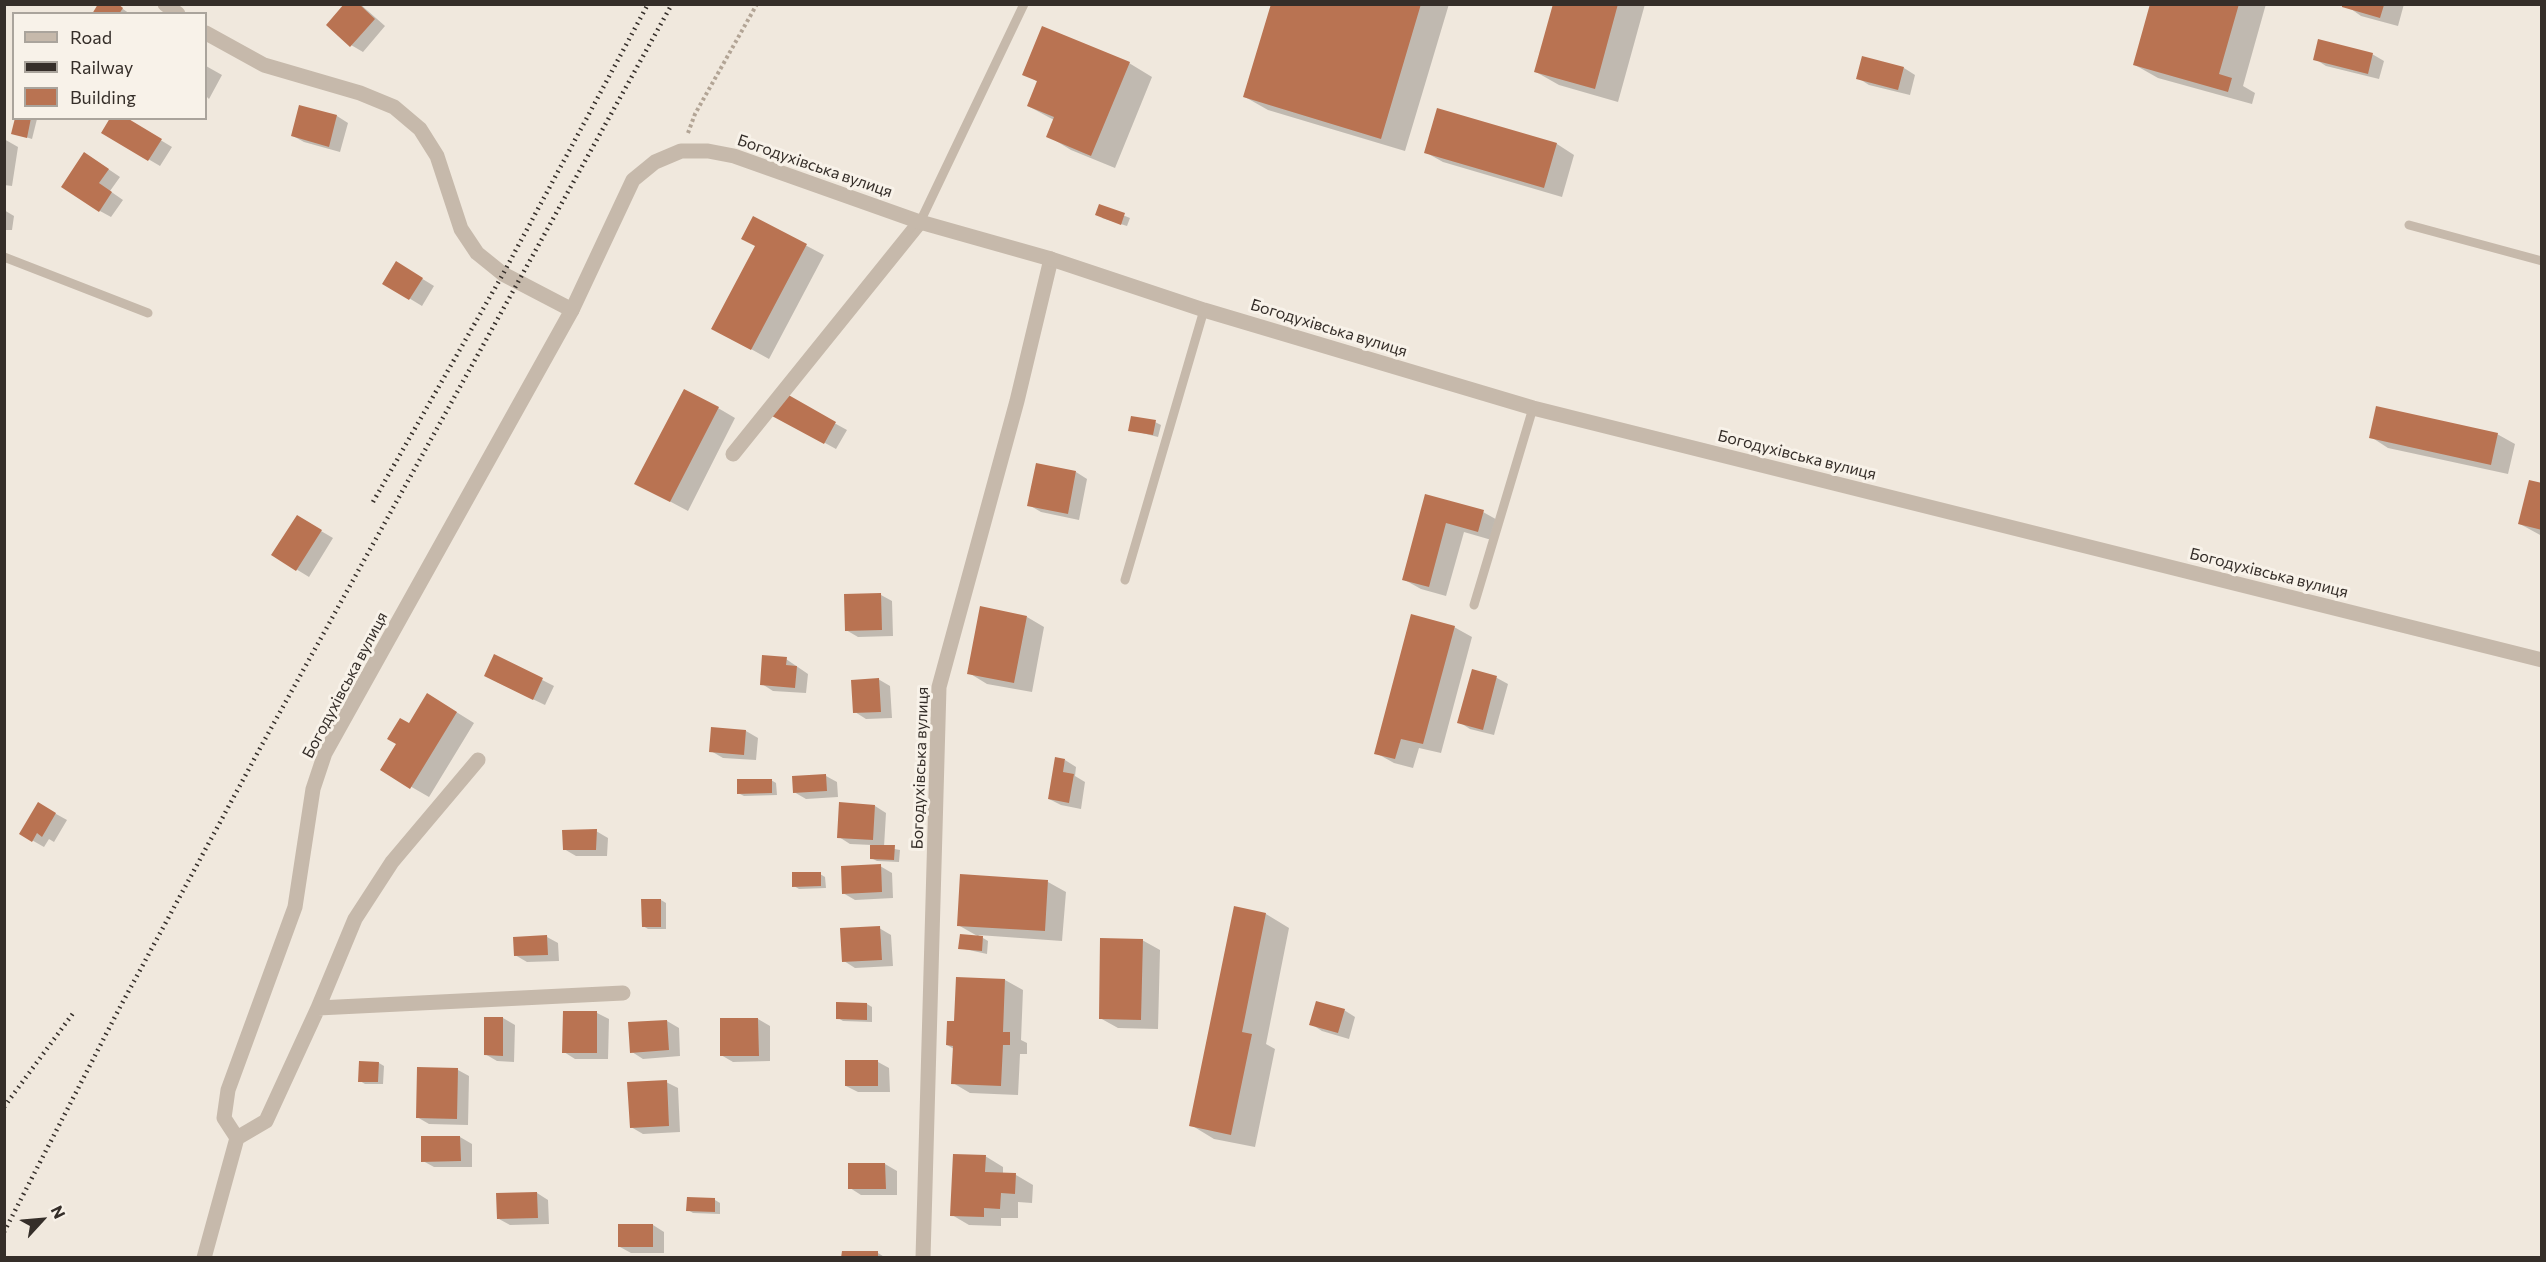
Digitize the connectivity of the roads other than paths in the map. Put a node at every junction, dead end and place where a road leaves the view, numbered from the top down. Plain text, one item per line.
1 (1024, 4) edge
2 (207, 34) edge
3 (920, 222) junction
4 (2409, 225) dead end
5 (4, 257) edge
6 (1051, 259) junction
7 (2541, 261) edge
8 (572, 310) junction
9 (1204, 310) junction
10 (148, 313) dead end
11 (1533, 408) junction
12 (733, 454) dead end
13 (1125, 580) dead end
14 (1474, 605) dead end
15 (2541, 660) edge
16 (478, 760) dead end
17 (623, 993) dead end
18 (318, 1008) junction
19 (237, 1138) junction
20 (204, 1257) edge
21 (923, 1257) edge

1 - 3 lane
2 - 8 street
3 - 6 street, Богодухівська вулиця
3 - 8 street, Богодухівська вулиця
3 - 12 street
4 - 7 lane
5 - 10 lane
6 - 9 street, Богодухівська вулиця
6 - 21 street, Богодухівська вулиця
8 - 19 street, Богодухівська вулиця
9 - 11 street, Богодухівська вулиця
9 - 13 lane
11 - 14 lane
11 - 15 street, Богодухівська вулиця
16 - 18 street
17 - 18 street
18 - 19 street
19 - 20 street

